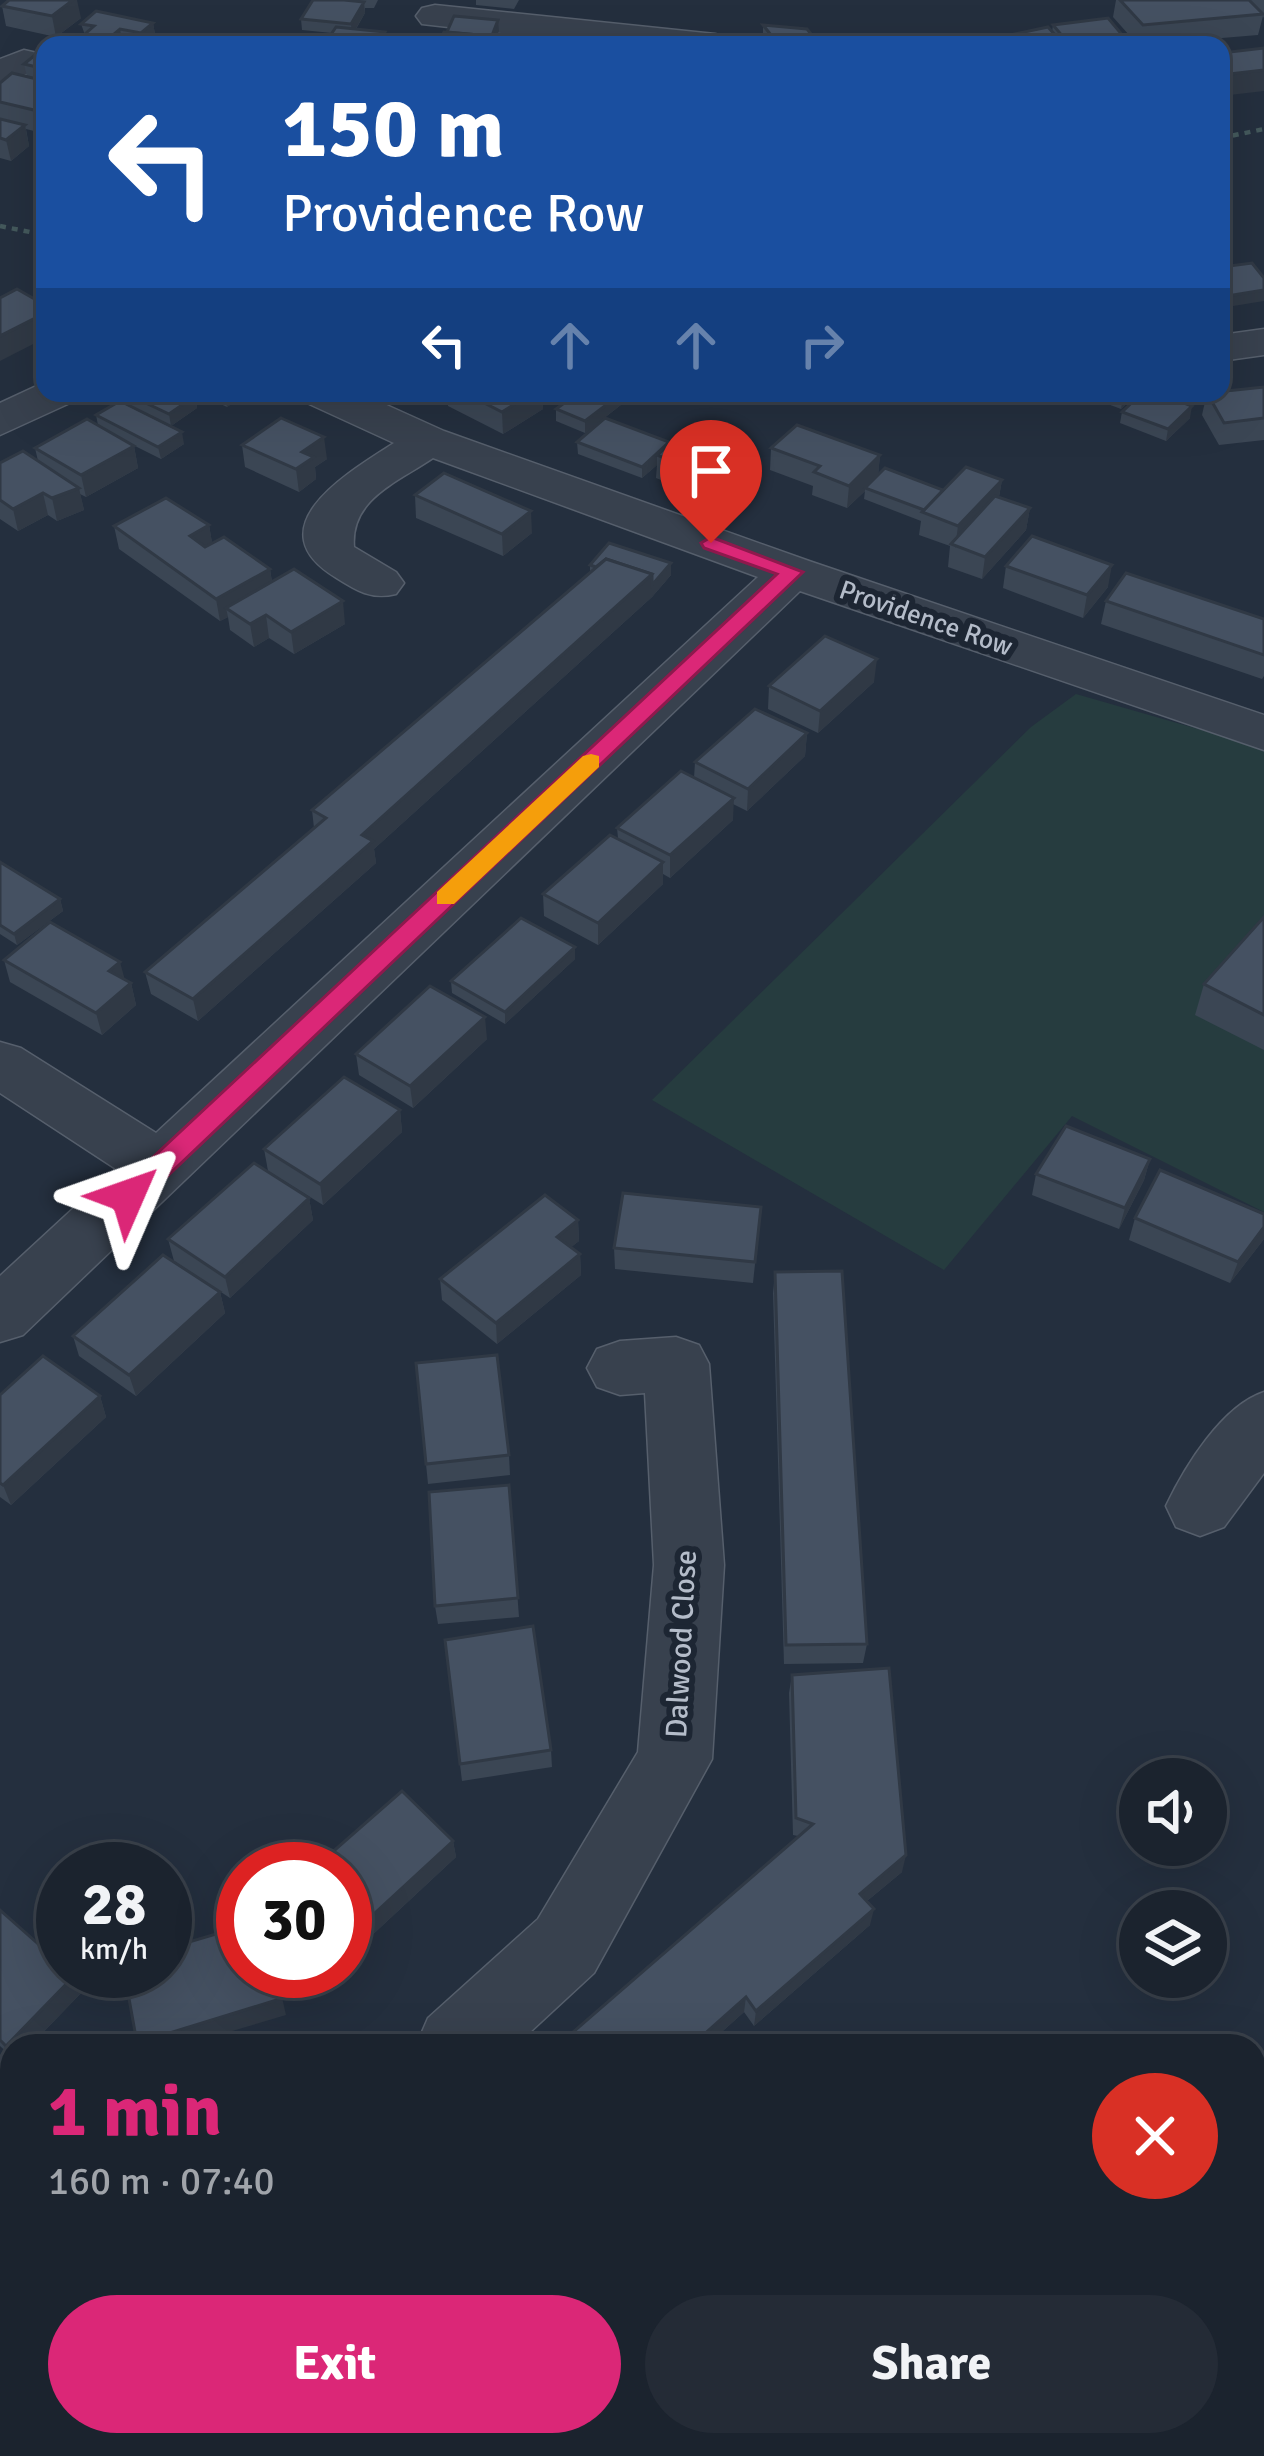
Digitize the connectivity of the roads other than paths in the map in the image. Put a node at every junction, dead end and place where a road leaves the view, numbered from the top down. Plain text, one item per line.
1 (433, 20) edge
2 (614, 36) edge
3 (1264, 342) edge
4 (1230, 347) edge
5 (37, 402) edge
6 (343, 402) edge
7 (0, 421) edge
8 (428, 441) junction
9 (792, 572) junction
10 (380, 583) dead end
11 (1264, 733) edge
12 (0, 1064) edge
13 (160, 1166) junction
14 (0, 1316) edge
15 (620, 1368) dead end
16 (1264, 1420) edge
17 (1200, 1506) dead end
18 (469, 2034) edge

1 - 2 street
3 - 4 street
5 - 7 street
6 - 8 street, Providence Row
8 - 9 street, Providence Row
8 - 10 street
9 - 11 street, Providence Row
9 - 13 street
12 - 13 street
13 - 14 street
15 - 18 street, Dalwood Close
16 - 17 street

